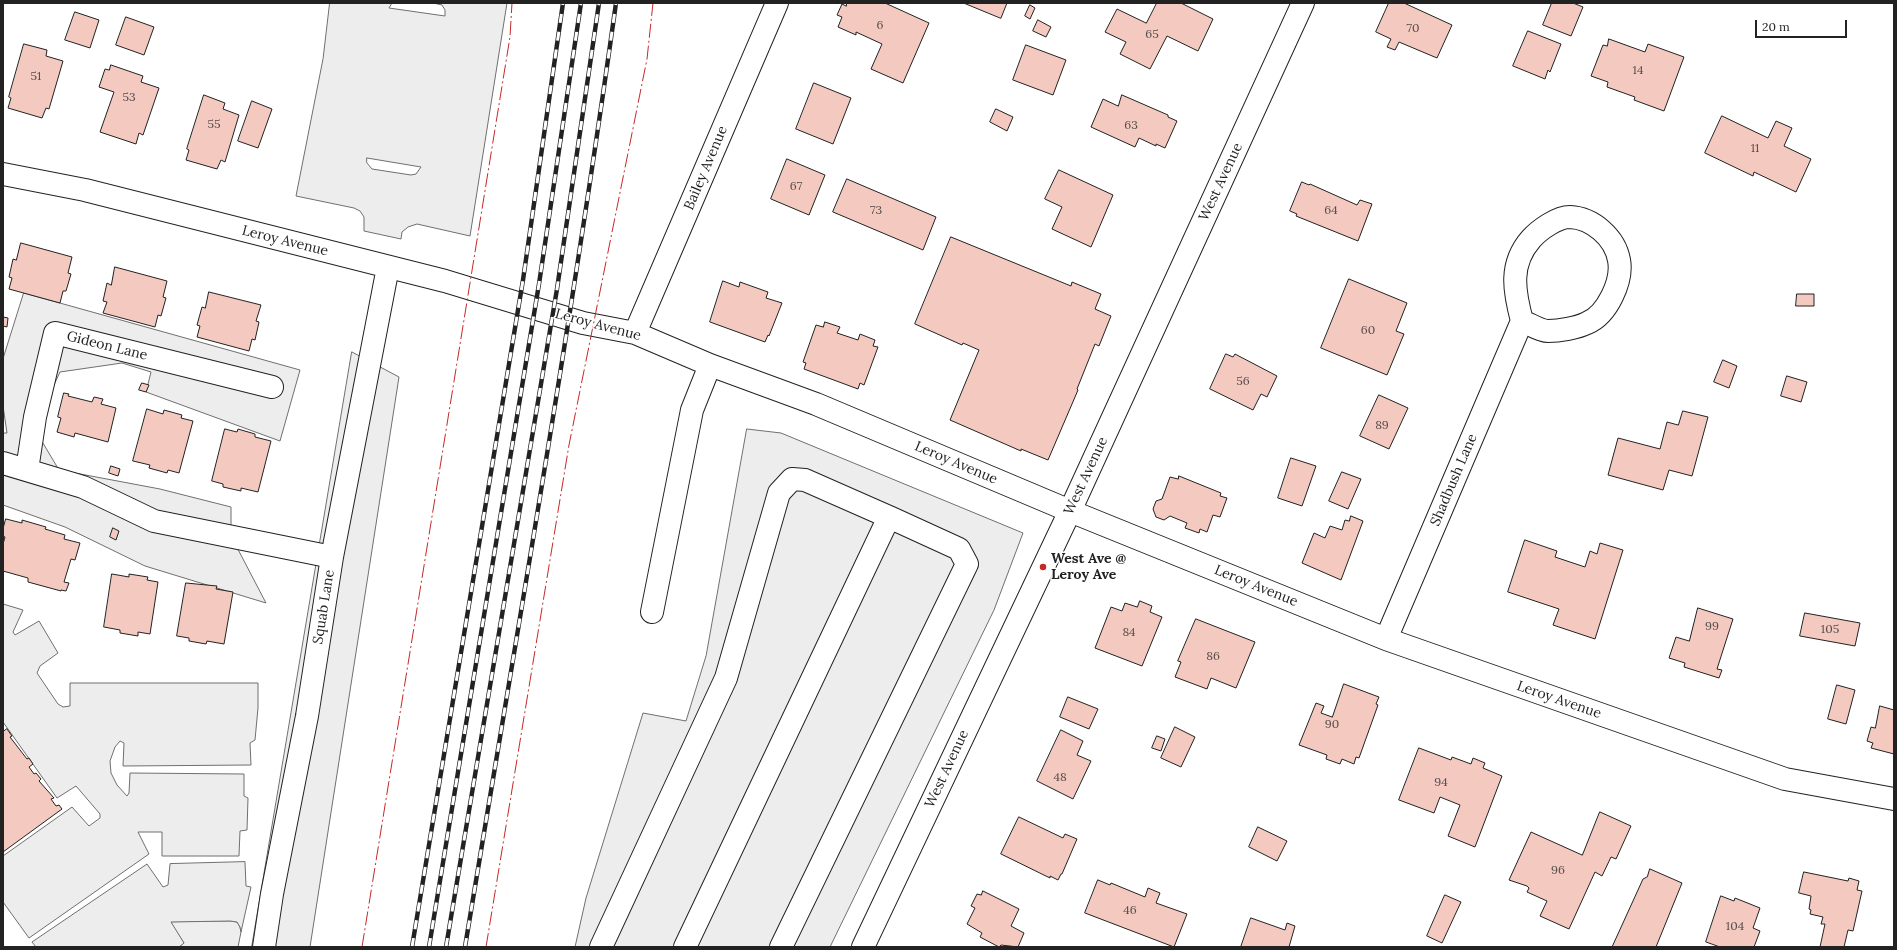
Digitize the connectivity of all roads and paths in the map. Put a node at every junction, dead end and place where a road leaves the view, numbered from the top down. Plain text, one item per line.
1 (777, 3) edge
2 (1303, 3) edge
3 (3, 174) edge
4 (388, 267) junction
5 (1522, 321) junction
6 (635, 333) junction
7 (710, 365) junction
8 (272, 387) dead end
9 (3, 463) edge
10 (27, 470) junction
11 (1070, 511) junction
12 (889, 517) junction
13 (332, 557) junction
14 (652, 612) dead end
15 (1386, 639) junction
16 (1894, 799) edge
17 (264, 947) edge
18 (601, 947) edge
19 (685, 947) edge
20 (781, 947) edge
21 (863, 947) edge

1 - 6 street, Bailey Avenue
2 - 11 street, West Avenue
3 - 4 street, Leroy Avenue
4 - 6 street, Leroy Avenue
4 - 13 street, Squab Lane
5 - 5 street
5 - 15 street, Shadbush Lane
6 - 7 street, Leroy Avenue
7 - 11 street, Leroy Avenue
7 - 14 street
8 - 10 street, Gideon Lane
9 - 10 street
10 - 13 street
11 - 15 street, Leroy Avenue
11 - 21 street, West Avenue
12 - 18 street
12 - 19 street
12 - 20 street
13 - 17 street, Squab Lane
15 - 16 street, Leroy Avenue

